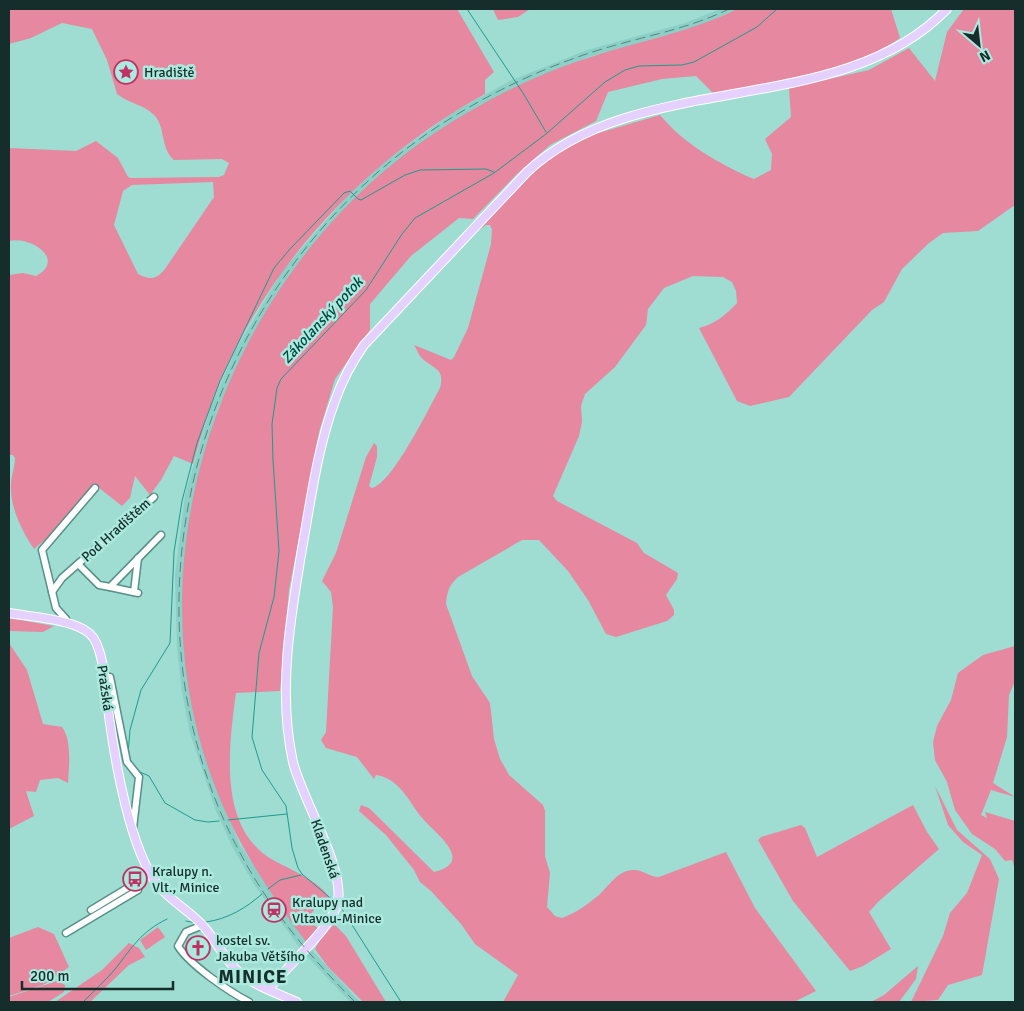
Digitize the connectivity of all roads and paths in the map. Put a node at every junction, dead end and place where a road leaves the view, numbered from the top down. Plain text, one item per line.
1 (947, 9) edge
2 (95, 488) dead end
3 (154, 497) dead end
4 (161, 535) dead end
5 (138, 558) junction
6 (78, 564) junction
7 (110, 587) junction
8 (52, 592) junction
9 (9, 613) edge
10 (65, 621) junction
11 (110, 677) dead end
12 (133, 828) junction
13 (90, 910) dead end
14 (203, 925) junction
15 (66, 933) dead end
16 (269, 989) junction
17 (249, 1002) edge
18 (295, 1002) edge

1 - 16 main road, Kladenská
2 - 8 street
3 - 6 street, Pod Hradištěm
4 - 5 street
5 - 7 street
5 - 7 street, Pod Hradištěm
6 - 7 street, Pod Hradištěm
6 - 8 street, Pod Hradištěm
8 - 10 street
9 - 10 main road, Pražská
10 - 12 main road, Pražská
11 - 12 street, Pražská
12 - 14 main road, Pražská
13 - 15 street
14 - 16 main road, Pražská
14 - 17 street
16 - 18 main road, Pražská

